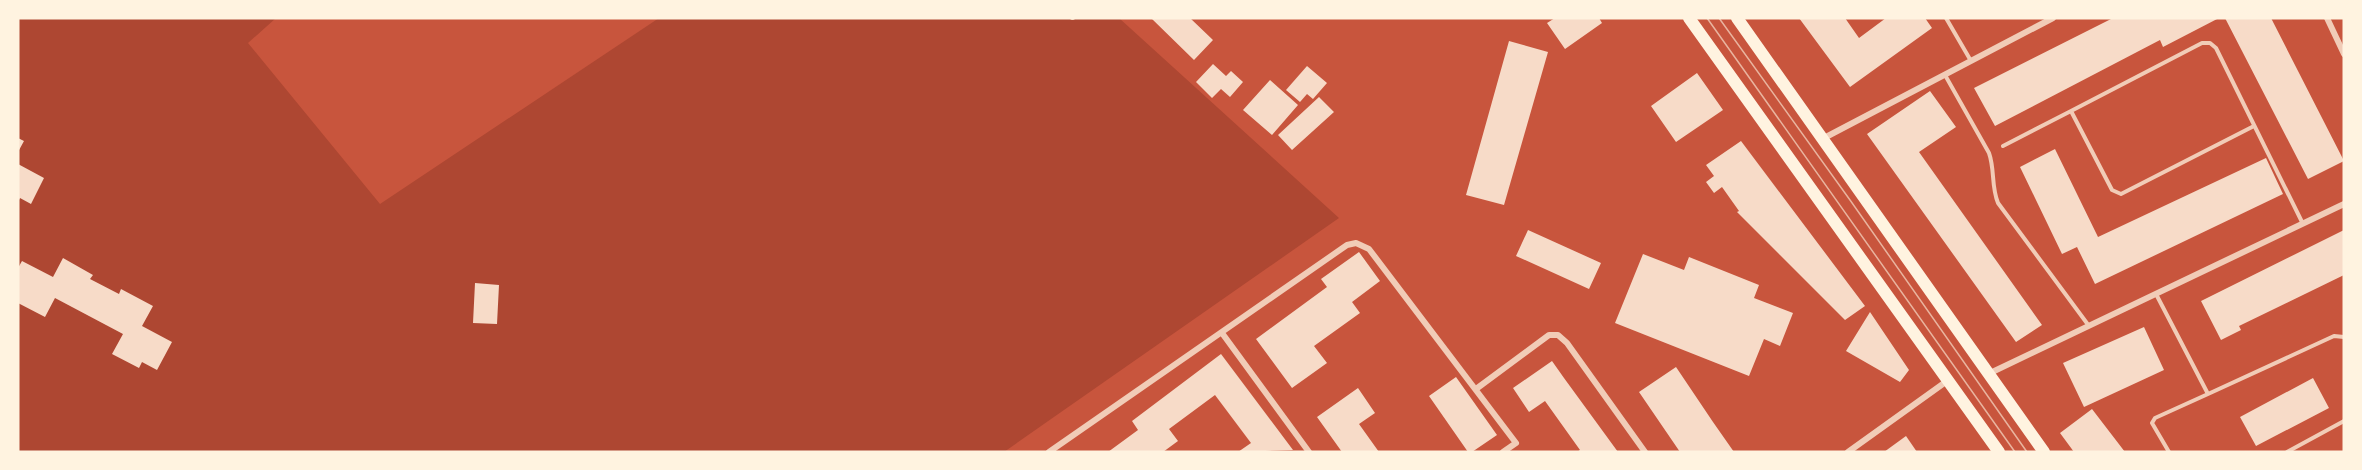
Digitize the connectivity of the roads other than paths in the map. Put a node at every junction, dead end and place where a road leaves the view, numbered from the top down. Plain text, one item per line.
1 (1689, 18) edge
2 (1737, 18) edge
3 (1946, 18) edge
4 (2034, 18) edge
5 (2053, 18) edge
6 (2327, 18) edge
7 (2039, 26) junction
8 (2342, 43) edge
9 (2344, 54) edge
10 (1971, 60) junction
11 (1944, 74) junction
12 (2071, 111) junction
13 (2254, 126) junction
14 (1824, 138) junction
15 (2003, 146) dead end
16 (2344, 204) edge
17 (2303, 224) junction
18 (2156, 294) junction
19 (2089, 326) junction
20 (1222, 333) junction
21 (2344, 337) edge
22 (1988, 374) junction
23 (1948, 380) junction
24 (1476, 389) junction
25 (2208, 394) junction
26 (2344, 421) edge
27 (1058, 446) junction
28 (1049, 452) edge
29 (1063, 452) edge
30 (1309, 452) edge
31 (1503, 452) edge
32 (1645, 452) edge
33 (1848, 452) edge
34 (1999, 452) edge
35 (2044, 452) edge
36 (2169, 452) edge
37 (2287, 452) edge

1 - 23 main road
2 - 14 main road
3 - 10 lane
4 - 7 street
5 - 7 street
6 - 8 street
7 - 10 street
8 - 9 street
10 - 11 street
11 - 14 street
11 - 19 lane
12 - 13 lane
12 - 13 lane
12 - 15 lane
13 - 17 lane
14 - 22 main road
16 - 17 street
17 - 18 street
18 - 19 street
18 - 25 lane
19 - 22 street
20 - 24 street
20 - 27 street
20 - 30 street
21 - 25 lane
22 - 35 main road
23 - 33 street
23 - 34 main road
24 - 31 street
24 - 32 street
25 - 36 lane
26 - 37 lane
27 - 28 street
27 - 29 street

